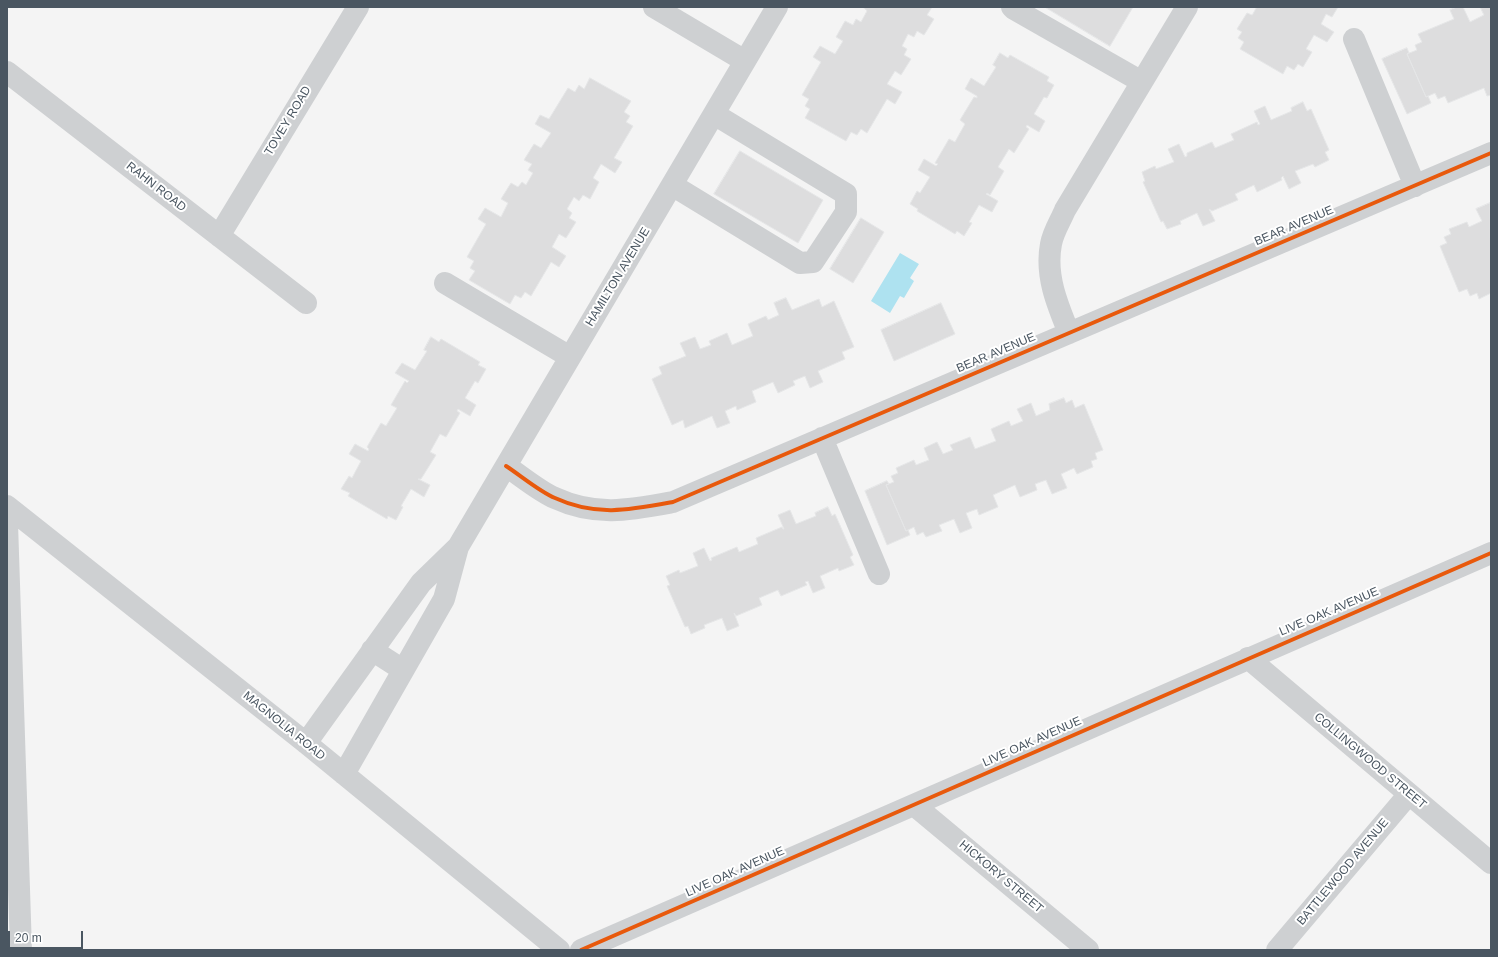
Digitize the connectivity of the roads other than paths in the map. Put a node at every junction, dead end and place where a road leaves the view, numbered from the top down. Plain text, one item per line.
1 (358, 7) edge
2 (654, 7) edge
3 (777, 7) edge
4 (1012, 7) edge
5 (1187, 7) edge
6 (1354, 39) dead end
7 (745, 61) junction
8 (7, 72) edge
9 (1142, 82) junction
10 (714, 114) junction
11 (1491, 153) edge
12 (672, 185) junction
13 (1415, 186) junction
14 (219, 236) junction
15 (445, 283) dead end
16 (306, 303) dead end
17 (1069, 333) junction
18 (570, 357) junction
19 (822, 438) junction
20 (506, 466) junction
21 (7, 506) edge
22 (7, 523) edge
23 (458, 547) junction
24 (1491, 553) edge
25 (879, 574) dead end
26 (372, 650) junction
27 (1248, 658) junction
28 (403, 670) junction
29 (306, 743) junction
30 (344, 774) junction
31 (1409, 794) junction
32 (914, 805) junction
33 (1491, 863) edge
34 (21, 950) edge
35 (559, 950) edge
36 (581, 950) edge
37 (1088, 950) edge
38 (1277, 950) edge

1 - 14 street, TOVEY ROAD
2 - 7 street
3 - 7 street, HAMILTON AVENUE
4 - 9 street
5 - 9 street
6 - 13 street
7 - 10 street, HAMILTON AVENUE
8 - 14 street, RAHN ROAD
9 - 17 street
10 - 12 street, HAMILTON AVENUE
10 - 12 street
11 - 13 street, BEAR AVENUE
12 - 18 street, HAMILTON AVENUE
13 - 17 street, BEAR AVENUE
14 - 16 street, RAHN ROAD
15 - 18 street
17 - 19 street, BEAR AVENUE
18 - 20 street, HAMILTON AVENUE
19 - 20 street, BEAR AVENUE
19 - 25 street
20 - 23 street, HAMILTON AVENUE
21 - 29 street, MAGNOLIA ROAD
22 - 34 street
23 - 26 street, HAMILTON AVENUE
23 - 28 street, HAMILTON AVENUE
24 - 27 street, LIVE OAK AVENUE
26 - 28 street
26 - 29 street, HAMILTON AVENUE
27 - 31 street, COLLINGWOOD STREET
27 - 32 street, LIVE OAK AVENUE
28 - 30 street, HAMILTON AVENUE
29 - 30 street, MAGNOLIA ROAD
30 - 35 street, MAGNOLIA ROAD
31 - 33 street, COLLINGWOOD STREET
31 - 38 street, BATTLEWOOD AVENUE
32 - 36 street, LIVE OAK AVENUE
32 - 37 street, HICKORY STREET

